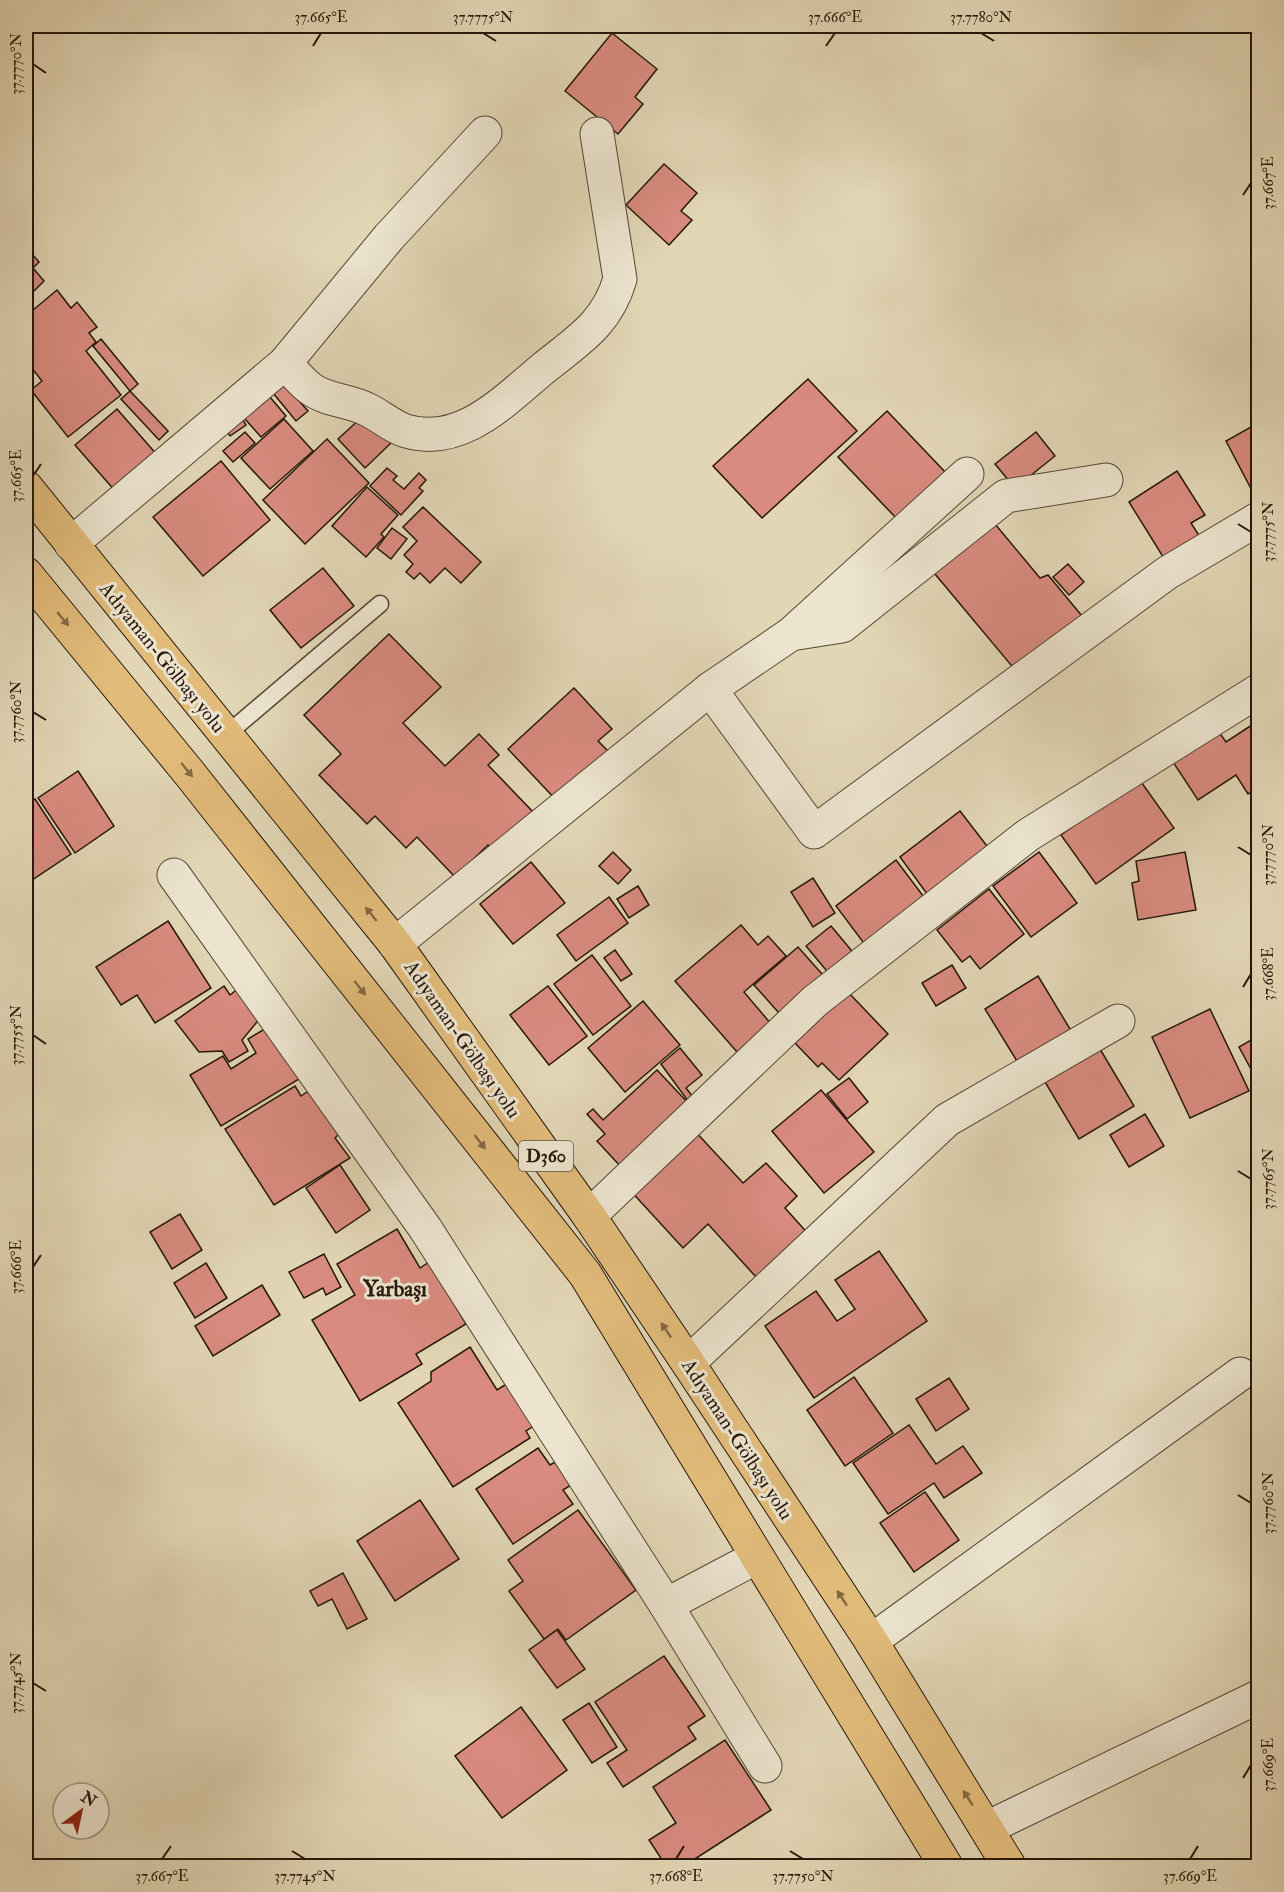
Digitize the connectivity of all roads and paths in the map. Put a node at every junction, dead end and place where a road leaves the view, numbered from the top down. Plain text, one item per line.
1 (485, 133) dead end
2 (597, 134) dead end
3 (285, 363) junction
4 (967, 474) dead end
5 (1106, 480) dead end
6 (26, 487) edge
7 (1258, 519) edge
8 (71, 544) junction
9 (26, 574) edge
10 (380, 604) dead end
11 (791, 634) junction
12 (710, 689) junction
13 (1258, 691) edge
14 (226, 735) junction
15 (174, 875) dead end
16 (395, 944) junction
17 (1118, 1022) dead end
18 (589, 1216) junction
19 (688, 1363) junction
20 (1240, 1374) dead end
21 (757, 1557) junction
22 (666, 1605) junction
23 (871, 1641) junction
24 (1258, 1696) edge
25 (765, 1766) dead end
26 (987, 1828) junction
27 (946, 1866) edge
28 (1010, 1866) edge

1 - 3 street
2 - 3 street
3 - 8 street
4 - 11 street
5 - 11 street
6 - 8 highway, Adıyaman-Gölbaşı yolu / D360
7 - 12 street
8 - 14 highway, Adıyaman-Gölbaşı yolu / D360
9 -> 21 highway, D360
10 - 14 lane
11 - 12 street
12 - 16 street
13 - 18 street
16 -> 14 highway, Adıyaman-Gölbaşı yolu / D360
15 - 22 street
16 - 18 highway, Adıyaman-Gölbaşı yolu / D360
17 - 19 street
19 -> 18 highway, Adıyaman-Gölbaşı yolu / D360
23 -> 19 highway, Adıyaman-Gölbaşı yolu / D360
20 - 23 street
21 - 22 street
21 - 27 highway, D360
22 - 25 street
26 -> 23 highway, Adıyaman-Gölbaşı yolu / D360
24 - 26 street
26 - 28 highway, Adıyaman-Gölbaşı yolu / D360

